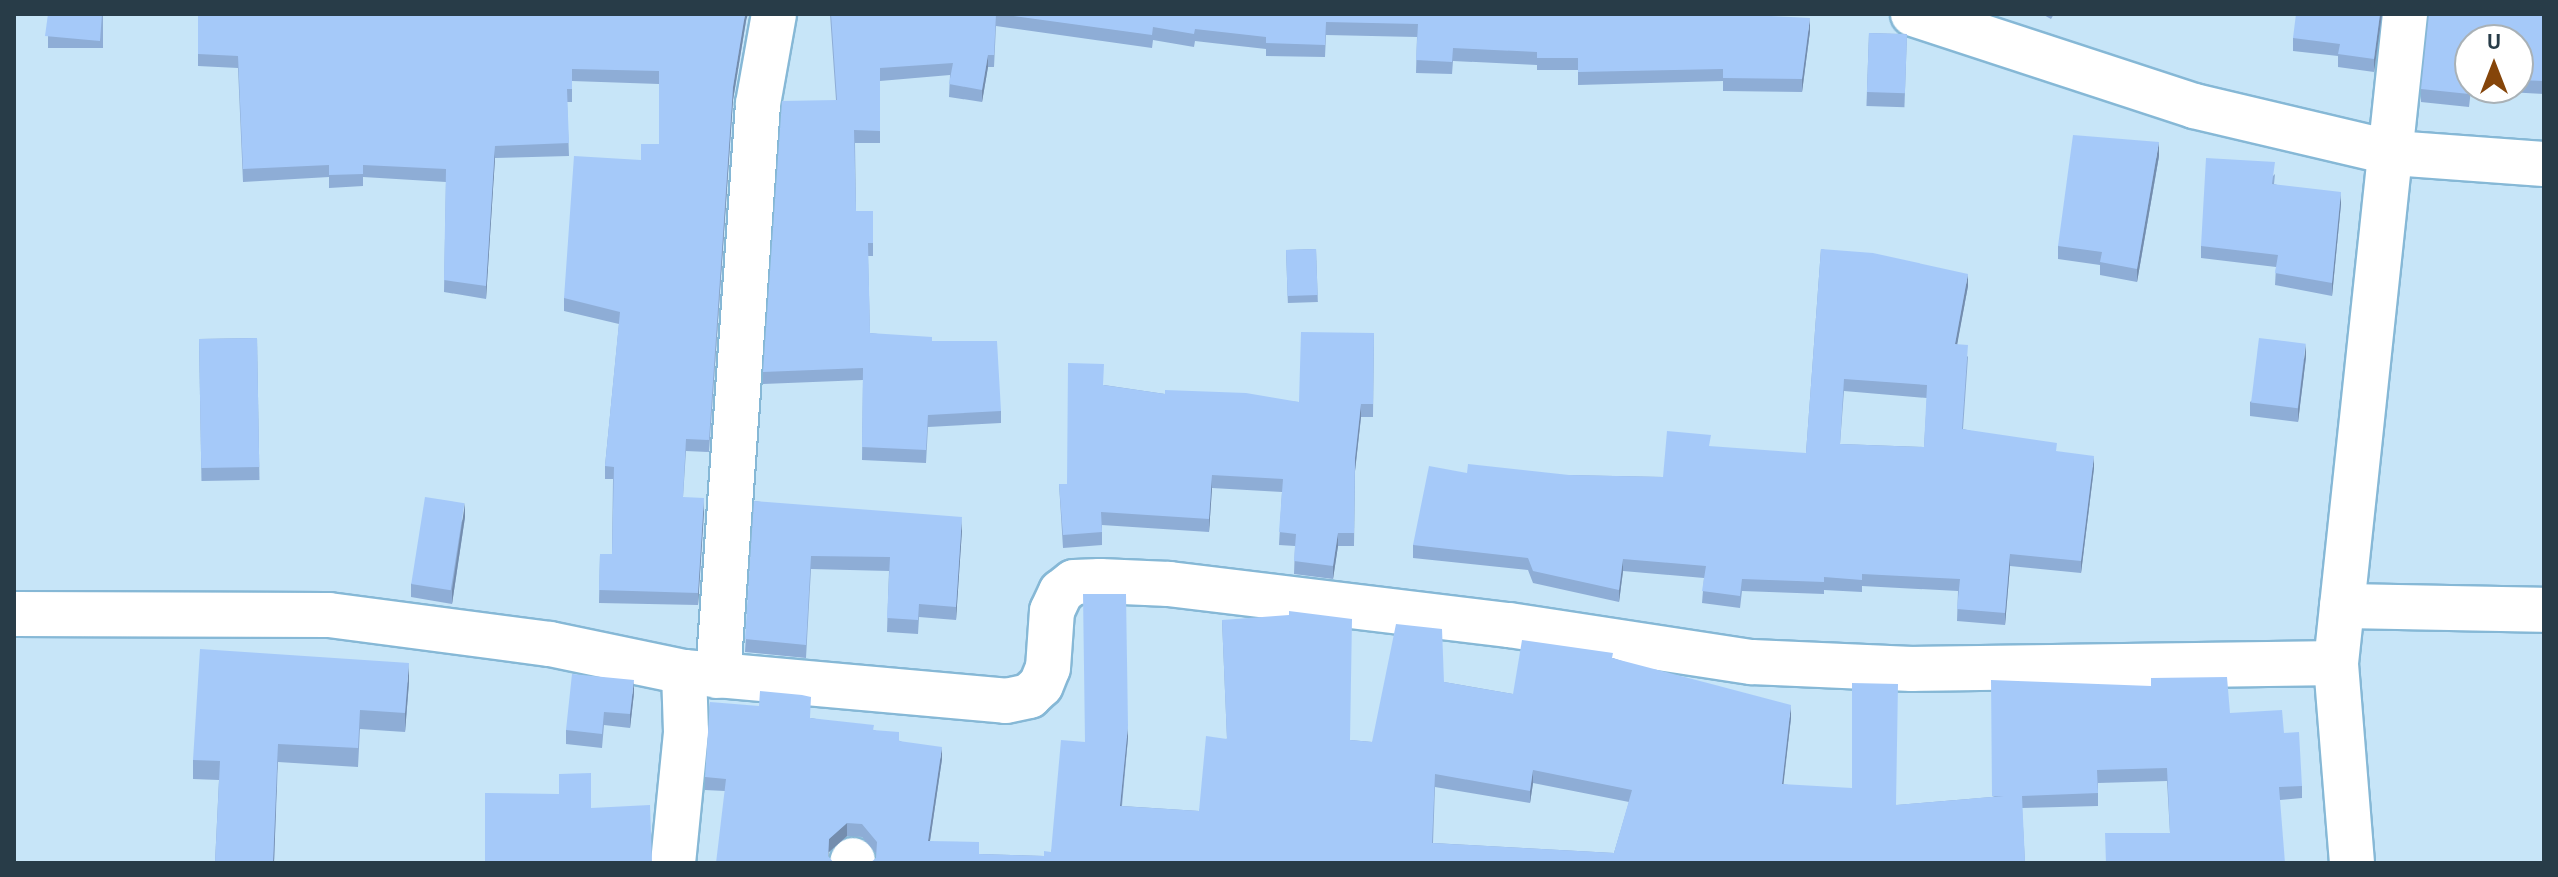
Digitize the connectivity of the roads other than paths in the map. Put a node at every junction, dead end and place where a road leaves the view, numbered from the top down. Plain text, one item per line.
1 (774, 14) edge
2 (1913, 14) edge
3 (2405, 14) edge
4 (2393, 153) junction
5 (2544, 164) edge
6 (2342, 606) junction
7 (2544, 610) edge
8 (14, 614) edge
9 (2336, 663) junction
10 (701, 674) junction
11 (673, 863) edge
12 (2352, 863) edge

1 - 10 street
2 - 4 street
3 - 4 street
4 - 5 street
4 - 6 street
6 - 7 street
6 - 9 street
8 - 10 street
9 - 10 street
9 - 12 street
10 - 11 street

